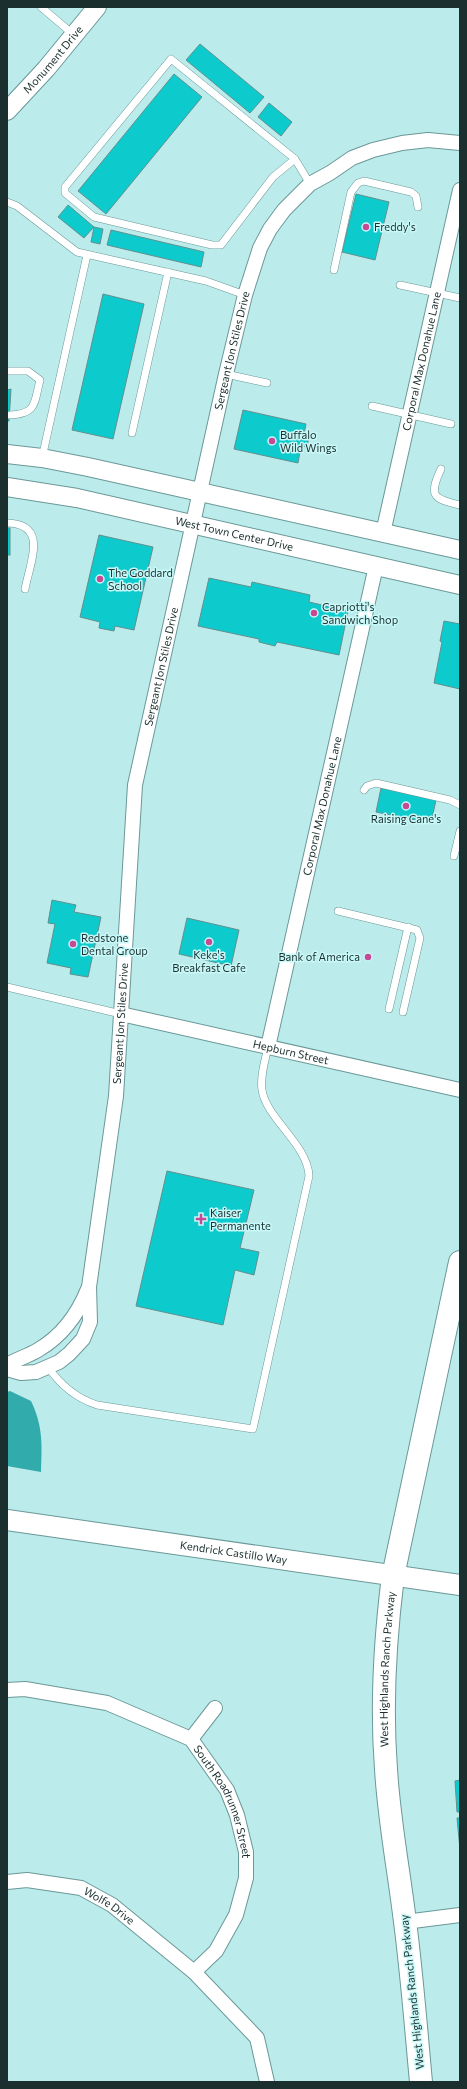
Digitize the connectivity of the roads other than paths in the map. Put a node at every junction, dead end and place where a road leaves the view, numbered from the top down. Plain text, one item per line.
1 (41, 7) edge
2 (97, 7) edge
3 (74, 35) junction
4 (7, 111) edge
5 (460, 143) edge
6 (295, 159) junction
7 (310, 184) junction
8 (460, 190) edge
9 (7, 202) edge
10 (418, 207) dead end
11 (87, 255) junction
12 (334, 270) dead end
13 (168, 272) junction
14 (400, 284) dead end
15 (437, 293) junction
16 (245, 295) junction
17 (460, 298) edge
18 (7, 371) edge
19 (226, 374) junction
20 (267, 383) dead end
21 (372, 406) dead end
22 (410, 414) junction
23 (10, 415) dead end
24 (451, 424) dead end
25 (132, 433) dead end
26 (7, 454) edge
27 (42, 458) junction
28 (441, 469) dead end
29 (7, 487) edge
30 (200, 491) junction
31 (460, 505) edge
32 (7, 523) edge
33 (193, 523) junction
34 (383, 533) junction
35 (460, 550) edge
36 (376, 566) junction
37 (460, 585) edge
38 (25, 589) dead end
39 (364, 790) dead end
40 (460, 806) edge
41 (460, 830) edge
42 (454, 856) dead end
43 (338, 911) dead end
44 (408, 927) junction
45 (7, 988) edge
46 (389, 1009) dead end
47 (404, 1012) dead end
48 (121, 1014) junction
49 (268, 1047) junction
50 (460, 1090) edge
51 (460, 1262) edge
52 (89, 1287) junction
53 (7, 1365) edge
54 (48, 1367) junction
55 (7, 1369) edge
56 (7, 1520) edge
57 (393, 1576) junction
58 (460, 1585) edge
59 (7, 1690) edge
60 (215, 1708) dead end
61 (190, 1739) junction
62 (7, 1882) edge
63 (460, 1915) edge
64 (405, 1922) junction
65 (194, 1972) junction
66 (267, 2082) edge
67 (421, 2082) edge

1 - 3 lane
2 - 3 street, Monument Drive
3 - 4 street, Monument Drive
5 - 7 street, Sergeant Jon Stiles Drive
6 - 6 lane
6 - 7 lane
7 - 16 street, Sergeant Jon Stiles Drive
8 - 15 street, Corporal Max Donahue Lane
9 - 11 lane
10 - 12 lane
11 - 13 lane
11 - 27 lane
13 - 16 lane
13 - 25 lane
14 - 15 lane
15 - 17 lane
15 - 22 street, Corporal Max Donahue Lane
16 - 19 street, Sergeant Jon Stiles Drive
18 - 23 lane
19 - 20 lane
19 - 30 street, Sergeant Jon Stiles Drive
21 - 22 lane
22 - 24 lane
22 - 34 street, Corporal Max Donahue Lane
26 - 27 street
27 - 30 street
28 - 31 lane
29 - 33 street, West Town Center Drive
30 - 33 street, Sergeant Jon Stiles Drive
30 - 34 street
32 - 38 lane
33 - 36 street, West Town Center Drive
33 - 48 street, Sergeant Jon Stiles Drive
34 - 35 street
36 - 37 street, West Town Center Drive
36 - 49 street, Corporal Max Donahue Lane
39 - 40 lane
41 - 42 lane
43 - 44 lane
44 - 46 lane
44 - 47 lane
45 - 48 lane
48 - 49 street, Hepburn Street
48 - 52 street, Sergeant Jon Stiles Drive
49 - 50 street, Hepburn Street
49 - 54 lane
51 - 57 main road, West Highlands Ranch Parkway
52 - 53 street, Sergeant Jon Stiles Drive
52 - 54 street, Sergeant Jon Stiles Drive
54 - 55 street, Sergeant Jon Stiles Drive
56 - 57 main road, Kendrick Castillo Way
57 - 58 main road, Kendrick Castillo Way
57 - 64 main road, West Highlands Ranch Parkway
59 - 61 street, South Roadrunner Street
60 - 61 street
61 - 65 street, South Roadrunner Street
62 - 65 street, Wolfe Drive
63 - 64 street
64 - 67 main road, West Highlands Ranch Parkway
65 - 66 street, Wolfe Drive

